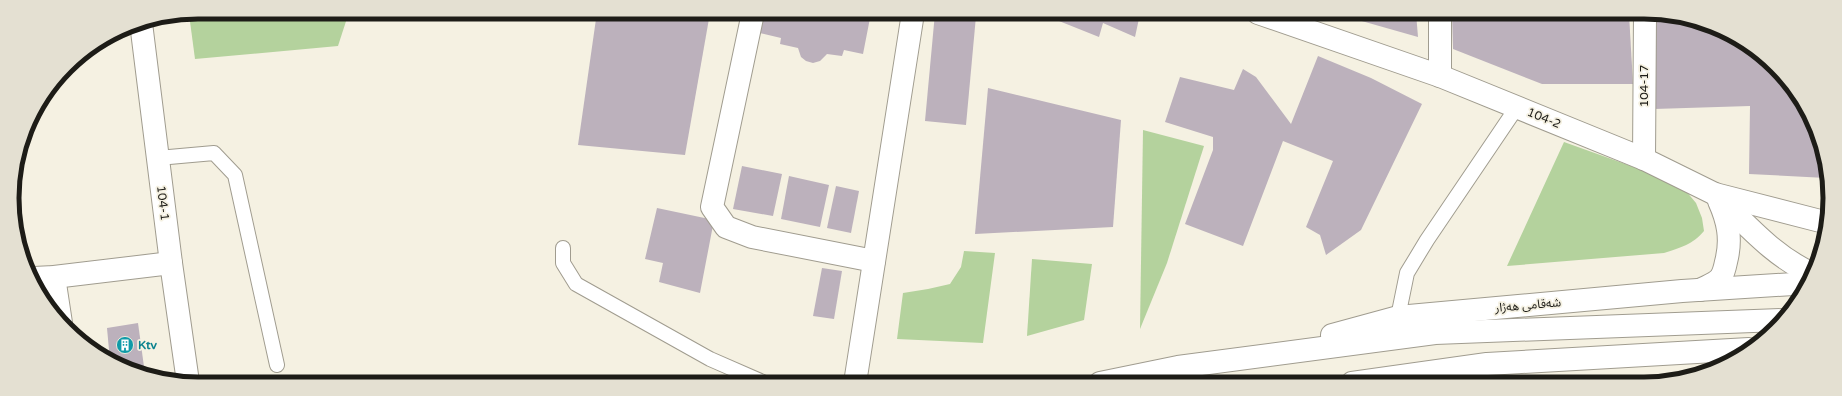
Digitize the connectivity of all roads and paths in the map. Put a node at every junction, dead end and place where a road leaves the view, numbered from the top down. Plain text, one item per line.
1 (752, 19) edge
2 (912, 19) edge
3 (1275, 19) edge
4 (1440, 19) edge
5 (1645, 19) edge
6 (142, 28) edge
7 (1440, 76) junction
8 (1517, 107) junction
9 (158, 158) junction
10 (1644, 159) junction
11 (1715, 194) junction
12 (1821, 221) edge
13 (563, 248) dead end
14 (874, 261) junction
15 (171, 263) junction
16 (1807, 272) edge
17 (44, 278) edge
18 (1801, 283) edge
19 (1700, 290) junction
20 (54, 304) edge
21 (1398, 317) junction
22 (1775, 320) edge
23 (1739, 350) edge
24 (1252, 356) junction
25 (277, 365) dead end
26 (187, 377) edge
27 (751, 377) edge
28 (856, 377) edge
29 (1129, 377) edge
30 (1395, 377) edge

1 - 14 street
2 - 14 street
3 - 7 street, 104-2
4 - 7 street
5 - 10 street, 104-17
6 - 9 street, 104-1
7 - 8 street, 104-2
8 - 10 street, 104-2
8 - 21 lane
9 - 15 street, 104-1
9 - 25 lane
10 - 11 street, 104-2
11 - 12 street, 104-2
11 - 16 street
11 - 19 street
13 - 27 lane
14 - 28 street
15 - 17 street
15 - 26 street, 104-1
17 - 20 street
18 - 19 street, شەقامی هەژار
19 - 21 street, شەقامی هەژار
21 - 24 street, شەقامی هەژار
22 - 24 street, شەقامی هەژار
23 - 30 street
24 - 29 street, شەقامی هەژار

